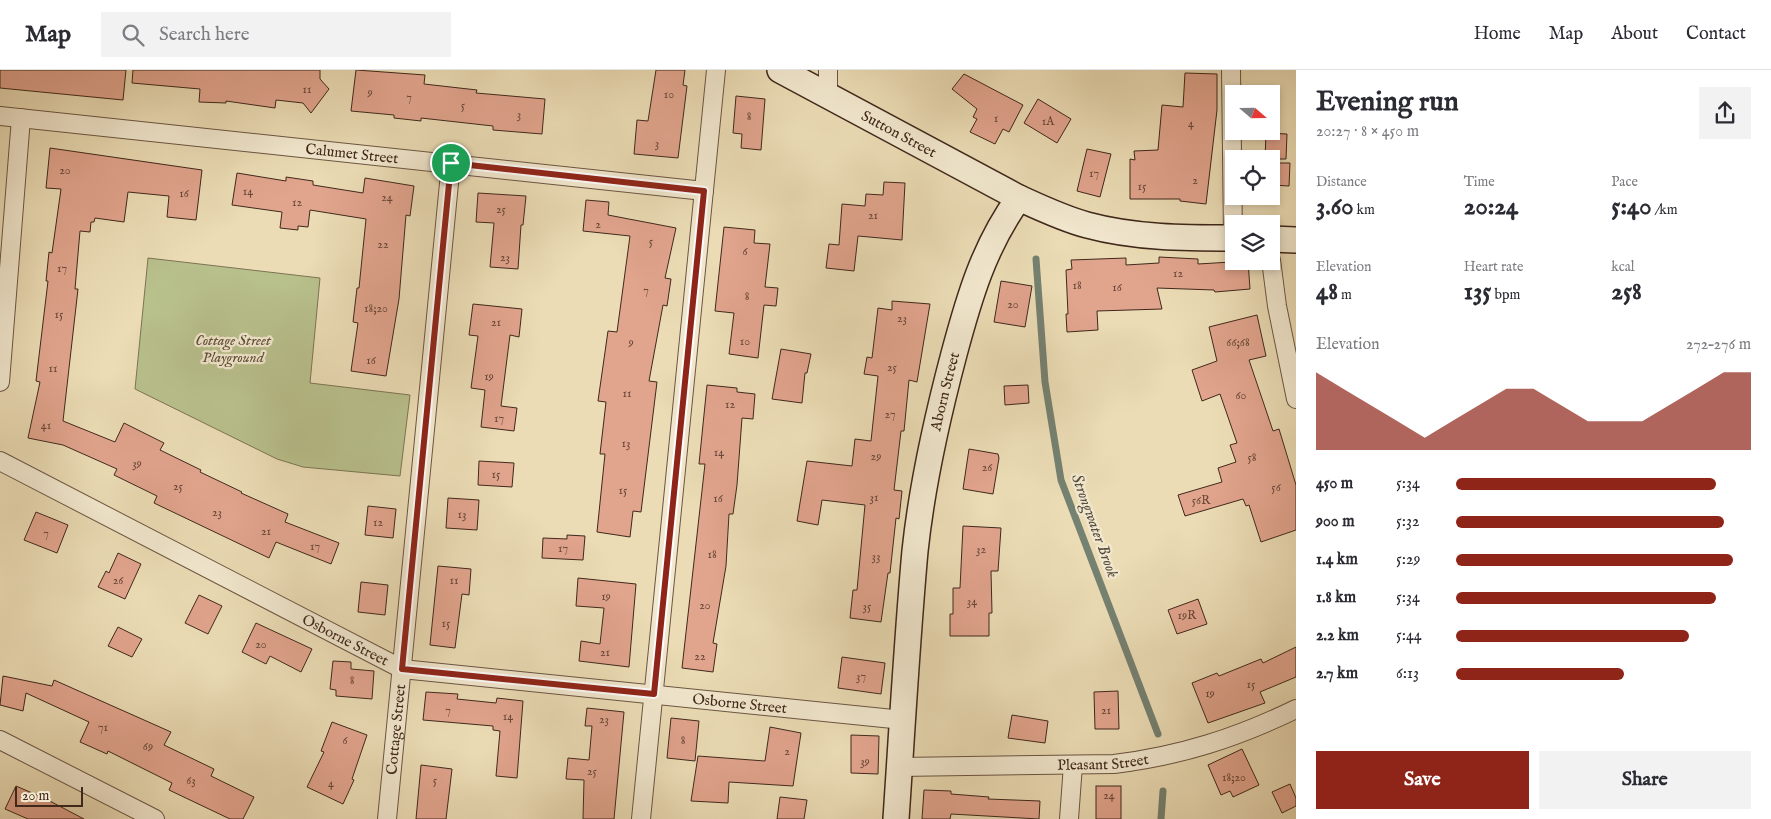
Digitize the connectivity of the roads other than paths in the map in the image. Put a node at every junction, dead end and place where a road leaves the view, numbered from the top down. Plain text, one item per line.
1 (716, 70) edge
2 (780, 70) edge
3 (828, 70) edge
4 (1232, 70) edge
5 (828, 95) junction
6 (0, 116) edge
7 (21, 118) junction
8 (451, 163) junction
9 (704, 191) junction
10 (1019, 198) junction
11 (1233, 215) edge
12 (1225, 238) edge
13 (1280, 239) edge
14 (1296, 240) edge
15 (1272, 270) edge
16 (0, 382) edge
17 (1296, 399) edge
18 (0, 461) edge
19 (402, 669) junction
20 (654, 694) junction
21 (1296, 709) edge
22 (903, 720) junction
23 (0, 740) edge
24 (1072, 765) junction
25 (899, 767) junction
26 (155, 819) edge
27 (387, 819) edge
28 (641, 819) edge
29 (896, 819) edge
30 (1069, 819) edge

1 - 9 street
2 - 5 street, Sutton Street
3 - 5 street
4 - 11 street
5 - 10 street, Sutton Street
6 - 7 street, Calumet Street
7 - 8 street, Calumet Street
7 - 16 street
8 - 9 street, Calumet Street
8 - 19 street, Cottage Street
9 - 20 street
10 - 12 street
10 - 22 street, Aborn Street
13 - 14 street
15 - 17 street
18 - 19 street, Osborne Street
19 - 20 street, Osborne Street
19 - 27 street, Cottage Street
20 - 22 street, Osborne Street
20 - 28 street
21 - 24 street, Pleasant Street
22 - 25 street, Aborn Street
23 - 26 street
24 - 25 street, Pleasant Street
24 - 30 street
25 - 29 street, Aborn Street

